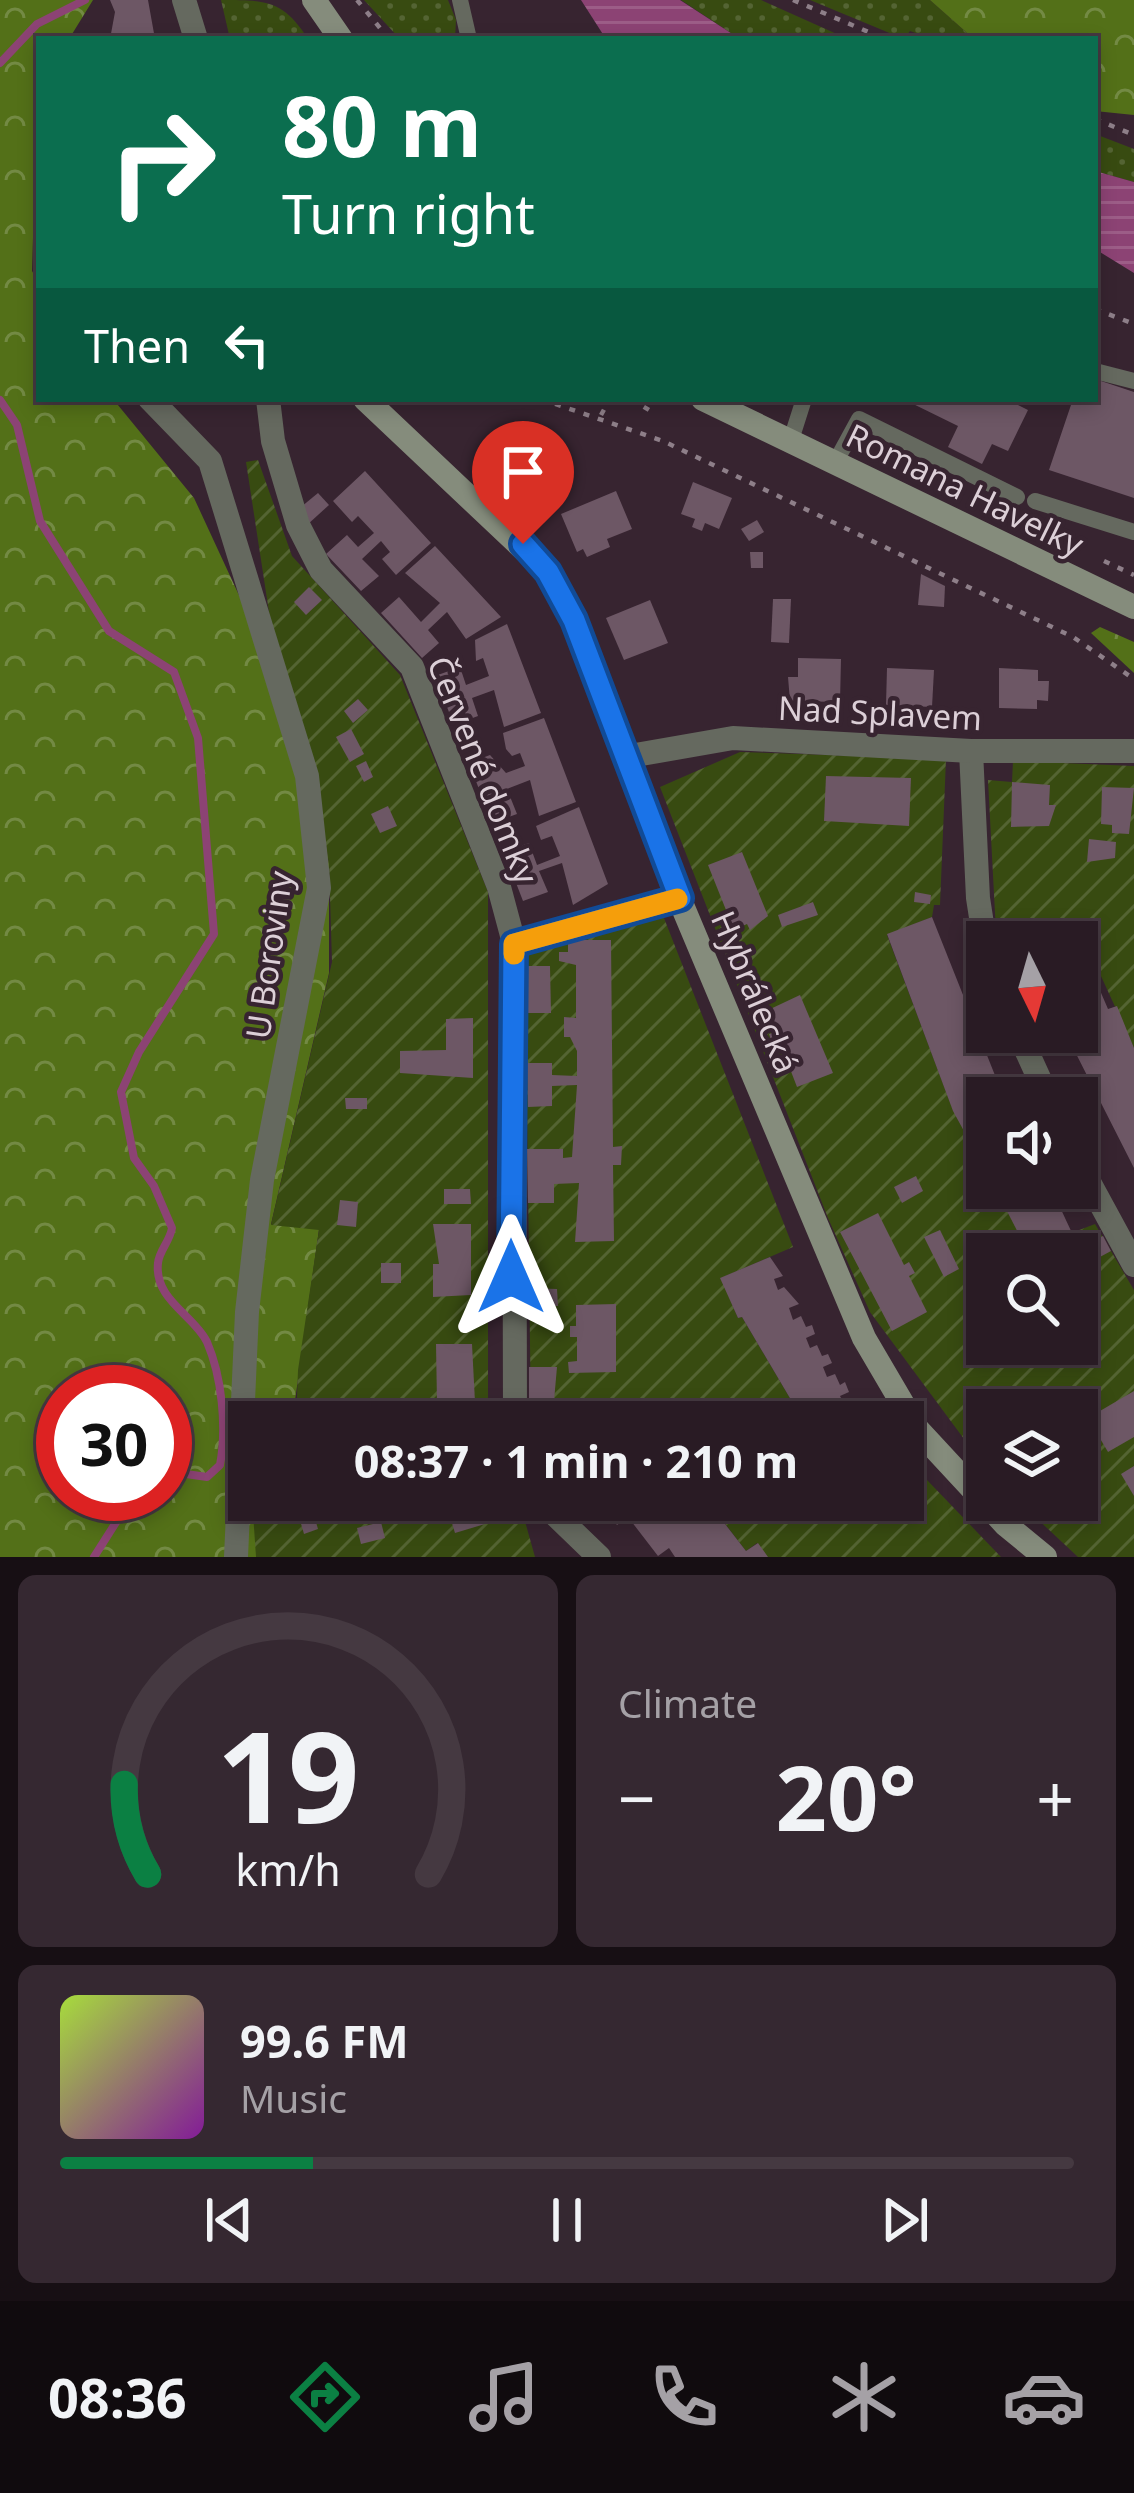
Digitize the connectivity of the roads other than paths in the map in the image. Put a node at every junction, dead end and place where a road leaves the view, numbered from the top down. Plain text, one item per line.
1 (184, 0) edge
2 (314, 0) edge
3 (460, 0) edge
4 (195, 36) edge
5 (339, 36) edge
6 (468, 36) edge
7 (1098, 372) edge
8 (1134, 381) edge
9 (152, 402) edge
10 (268, 402) edge
11 (368, 402) edge
12 (709, 402) edge
13 (803, 402) edge
14 (790, 442) junction
15 (835, 464) junction
16 (1134, 532) edge
17 (1134, 608) edge
18 (971, 751) junction
19 (1134, 751) edge
20 (624, 757) junction
21 (680, 898) junction
22 (981, 921) edge
23 (514, 944) junction
24 (1098, 1199) edge
25 (1134, 1265) edge
26 (515, 1401) edge
27 (561, 1521) edge
28 (236, 1557) edge
29 (598, 1557) edge
30 (1045, 1557) edge

1 - 4 street
2 - 5 street
3 - 6 lane
7 - 8 lane
9 - 28 street, U Boroviny
10 - 23 street, Červené domky
11 - 20 street, Hybrálecká
12 - 14 street, Romana Havelky
13 - 14 lane
14 - 15 street, Romana Havelky
15 - 16 lane
15 - 17 street, Romana Havelky
18 - 19 street, Nad Splavem
18 - 20 street, Nad Splavem
18 - 22 street
20 - 21 street, Hybrálecká
21 - 23 lane
21 - 30 street, Hybrálecká
23 - 26 street, Červené domky
24 - 25 street
27 - 29 street

